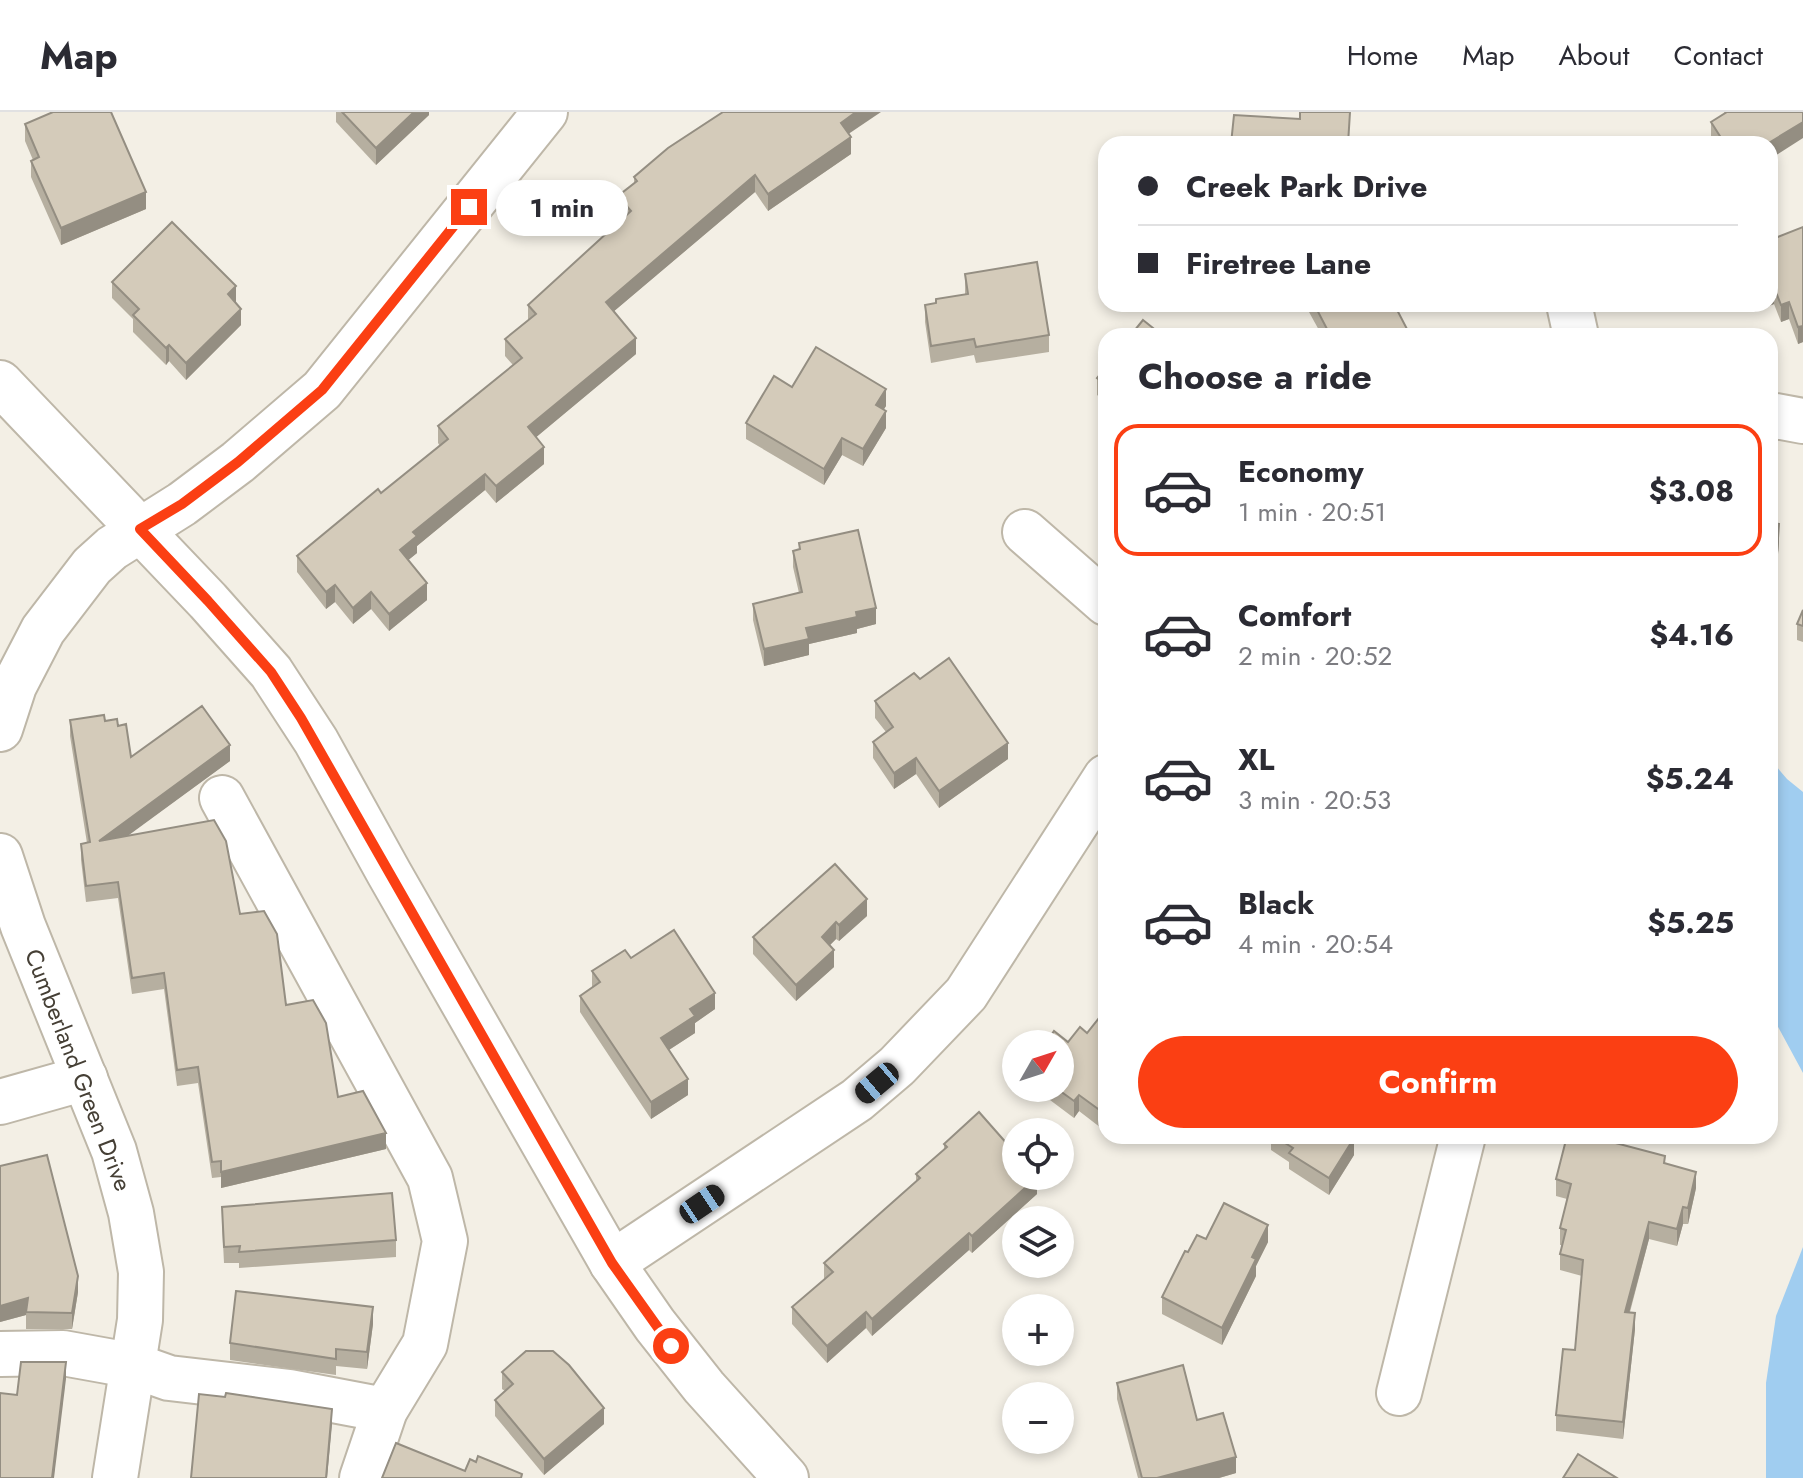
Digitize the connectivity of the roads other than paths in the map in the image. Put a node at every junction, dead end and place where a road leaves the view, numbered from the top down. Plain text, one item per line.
1 (545, 112) edge
2 (0, 383) edge
3 (1778, 416) edge
4 (1803, 421) edge
5 (140, 529) junction
6 (1025, 532) dead end
7 (1098, 596) edge
8 (0, 729) edge
9 (1098, 790) edge
10 (222, 798) dead end
11 (0, 856) edge
12 (0, 866) edge
13 (85, 1078) junction
14 (0, 1102) edge
15 (1461, 1144) edge
16 (612, 1263) junction
17 (0, 1354) edge
18 (135, 1366) junction
19 (1399, 1393) dead end
20 (385, 1410) junction
21 (115, 1478) edge
22 (362, 1478) edge
23 (786, 1478) edge

1 - 5 street
2 - 5 street
3 - 4 street
5 - 8 street
5 - 16 street
6 - 7 street
9 - 16 street
10 - 20 street
11 - 12 street, Cumberland Green Drive
12 - 13 street, Cumberland Green Drive
13 - 14 street
13 - 18 street, Cumberland Green Drive
15 - 19 street
16 - 23 street
17 - 18 street
18 - 20 street
18 - 21 street, Cumberland Green Drive
20 - 22 street

